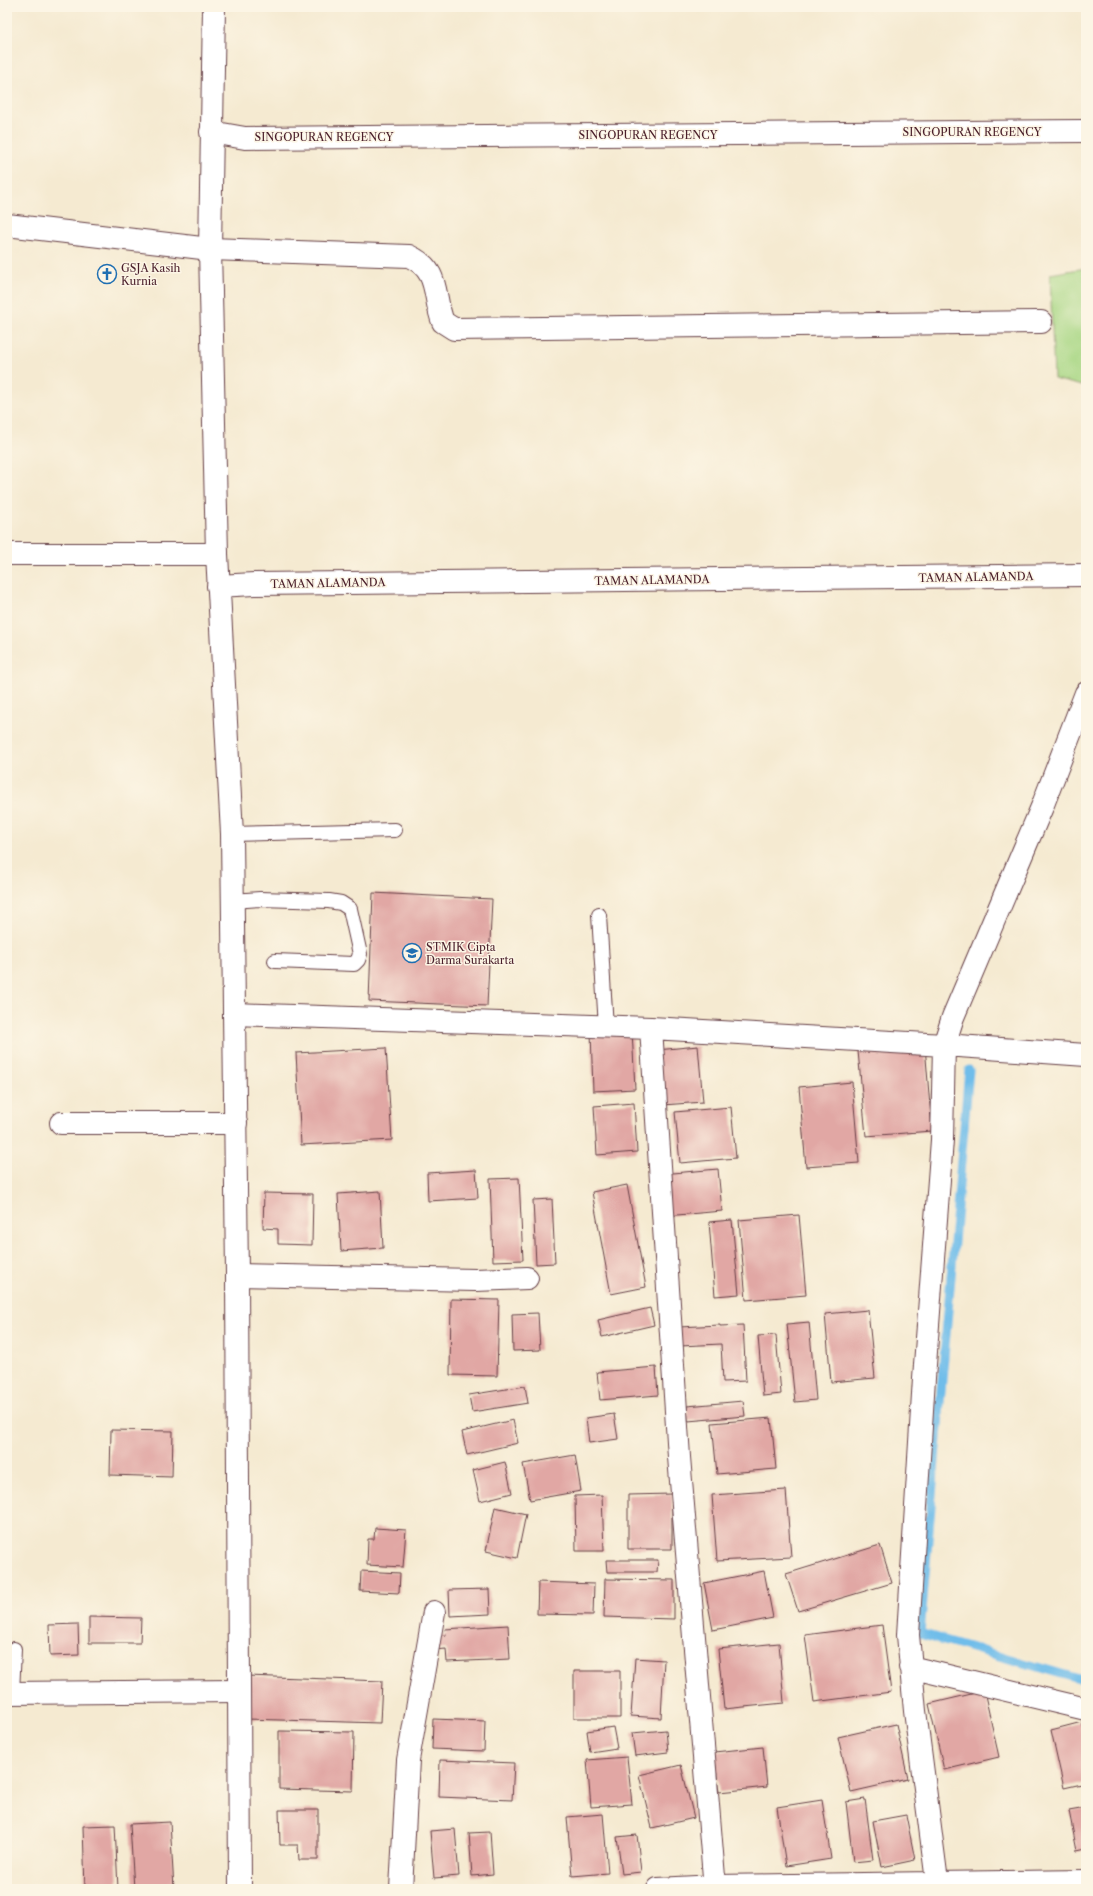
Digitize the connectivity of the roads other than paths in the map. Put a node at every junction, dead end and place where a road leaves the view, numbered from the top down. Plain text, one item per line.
1 (214, 7) edge
2 (1086, 131) edge
3 (211, 132) junction
4 (7, 225) edge
5 (210, 249) junction
6 (1041, 322) dead end
7 (7, 554) edge
8 (217, 554) junction
9 (1086, 576) edge
10 (218, 586) junction
11 (1086, 693) edge
12 (395, 830) dead end
13 (232, 834) junction
14 (233, 901) junction
15 (599, 915) dead end
16 (276, 961) dead end
17 (234, 1014) junction
18 (606, 1027) junction
19 (651, 1028) junction
20 (944, 1045) junction
21 (1086, 1055) edge
22 (61, 1123) dead end
23 (236, 1123) junction
24 (237, 1275) junction
25 (527, 1278) dead end
26 (434, 1612) dead end
27 (14, 1649) dead end
28 (910, 1667) junction
29 (238, 1691) junction
30 (10, 1693) edge
31 (1086, 1709) edge
32 (1086, 1881) edge
33 (938, 1886) edge
34 (715, 1888) edge
35 (240, 1889) edge
36 (401, 1889) edge
37 (658, 1889) edge

1 - 3 street
2 - 3 street, SINGOPURAN REGENCY
3 - 5 street
4 - 5 street
5 - 6 street
5 - 8 street
7 - 8 street
8 - 10 street
9 - 10 street, TAMAN ALAMANDA
10 - 13 street
11 - 20 street
12 - 13 lane
13 - 14 street
14 - 16 lane
14 - 17 street
15 - 18 lane
17 - 18 street
17 - 23 street
18 - 19 street
19 - 20 street
19 - 34 street
20 - 21 street
20 - 28 street
22 - 23 street
23 - 24 street
24 - 25 street
24 - 29 street
26 - 36 street
27 - 30 lane
28 - 31 street
28 - 33 street
29 - 30 street
29 - 35 street
32 - 33 street
33 - 34 street
34 - 37 street

